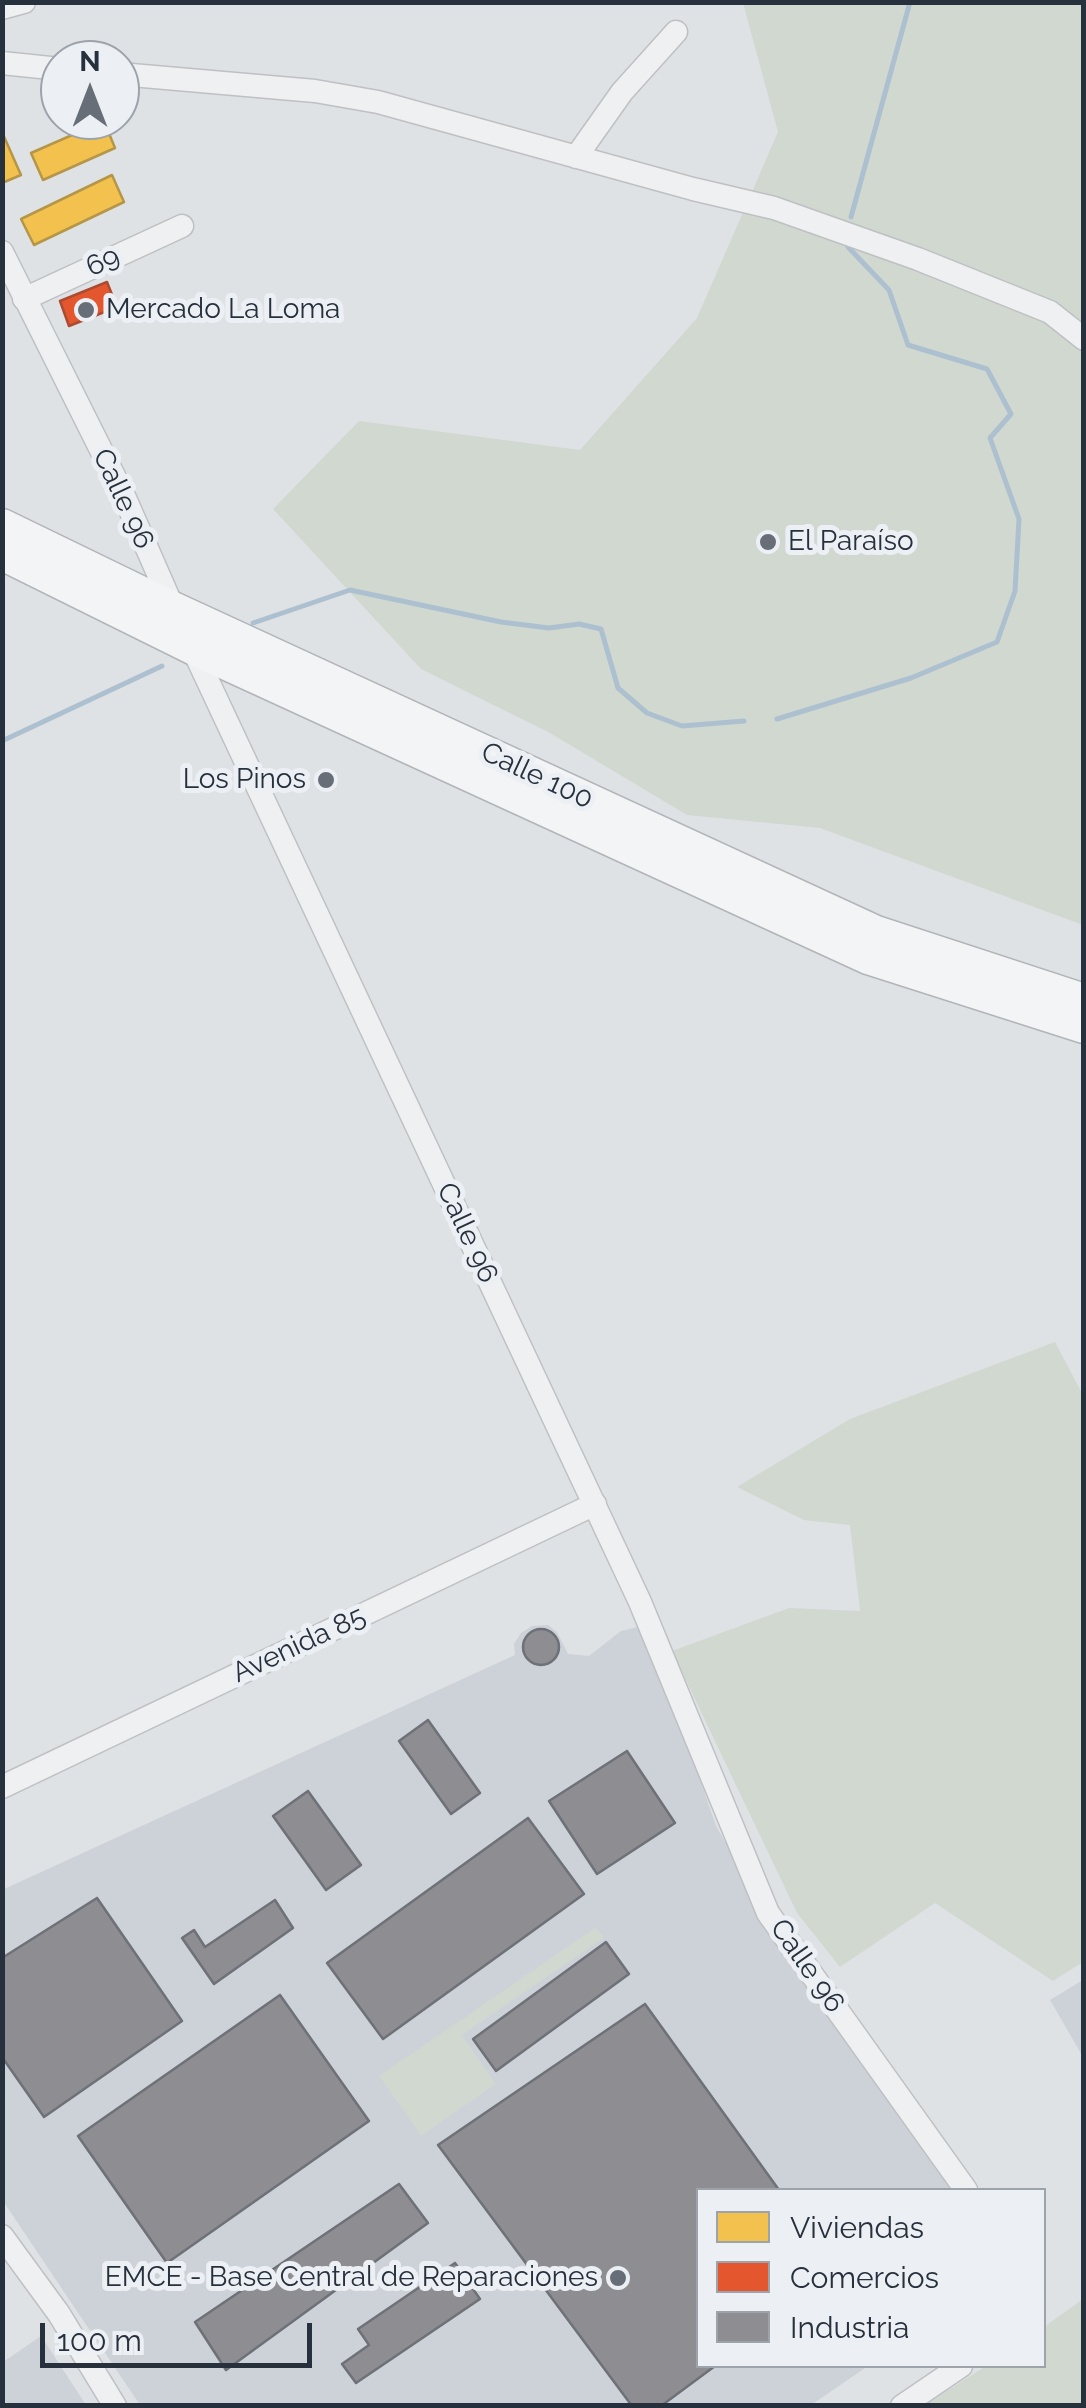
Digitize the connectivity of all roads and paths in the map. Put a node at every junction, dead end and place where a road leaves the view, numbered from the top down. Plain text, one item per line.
1 (24, 2) edge
2 (2, 8) edge
3 (676, 32) dead end
4 (2, 63) edge
5 (40, 67) edge
6 (140, 76) edge
7 (576, 157) junction
8 (182, 226) dead end
9 (2, 252) edge
10 (24, 298) junction
11 (1084, 339) edge
12 (2, 525) edge
13 (2, 554) edge
14 (173, 608) junction
15 (192, 648) junction
16 (1084, 1000) edge
17 (1084, 1027) edge
18 (594, 1504) junction
19 (2, 1787) edge
20 (965, 2188) edge
21 (2, 2236) edge
22 (958, 2368) edge
23 (116, 2406) edge
24 (902, 2406) edge

1 - 2 street
3 - 7 street
4 - 5 street
6 - 7 street
7 - 11 street
8 - 10 street, 69
9 - 10 street, Calle 96
10 - 14 street, Calle 96
12 - 14 highway, Calle 100
13 - 15 highway, Calle 100
14 - 15 street, Calle 96
14 - 16 highway, Calle 100
15 - 17 highway, Calle 100
15 - 18 street, Calle 96
18 - 19 street, Avenida 85
18 - 20 street, Calle 96
21 - 23 street
22 - 24 street

